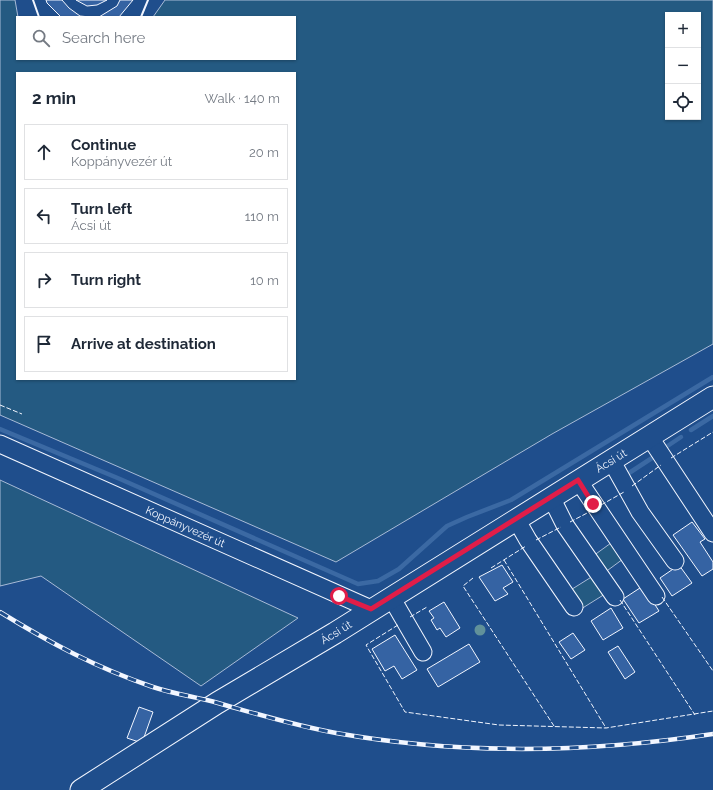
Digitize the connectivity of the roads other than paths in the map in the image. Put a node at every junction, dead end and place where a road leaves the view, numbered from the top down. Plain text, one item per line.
1 (713, 397) edge
2 (649, 436) junction
3 (0, 444) edge
4 (611, 460) junction
5 (578, 480) junction
6 (551, 497) junction
7 (516, 519) junction
8 (713, 533) edge
9 (675, 561) dead end
10 (656, 596) dead end
11 (391, 597) junction
12 (614, 597) dead end
13 (574, 607) dead end
14 (371, 609) junction
15 (422, 652) dead end
16 (92, 787) edge

1 - 2 main road, Ácsi út
2 - 4 main road, Ácsi út
2 - 8 street
3 - 14 street, Koppányvezér út
4 - 5 main road, Ácsi út
4 - 9 street
5 - 6 main road, Ácsi út
5 - 10 street
6 - 7 main road, Ácsi út
6 - 12 street
7 - 11 main road, Ácsi út
7 - 13 street
11 - 14 main road, Ácsi út
11 - 15 street
14 - 16 main road, Ácsi út

